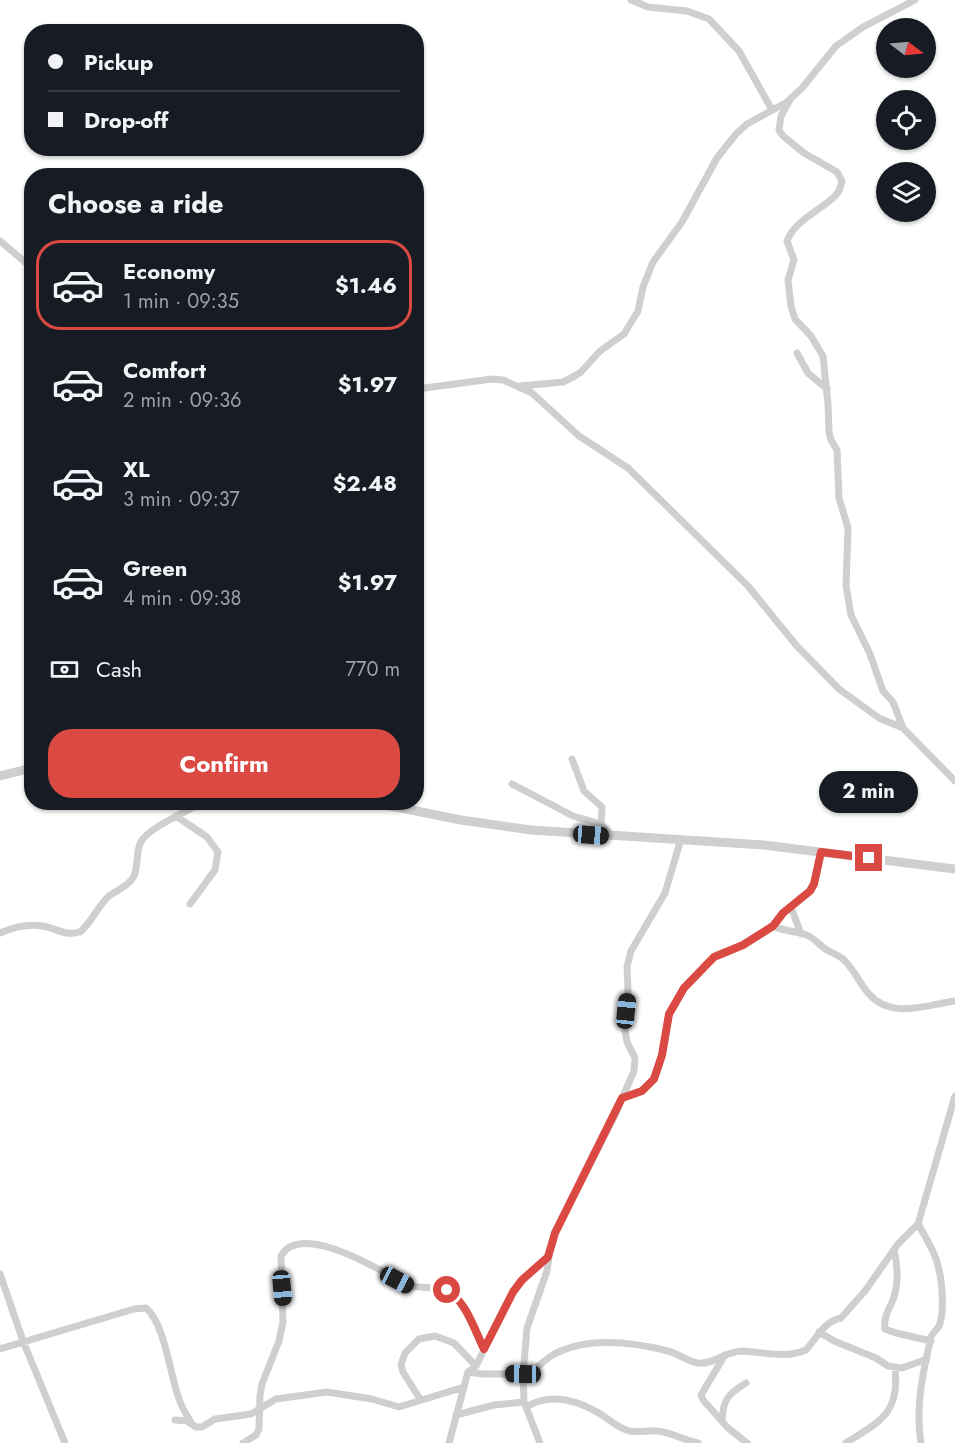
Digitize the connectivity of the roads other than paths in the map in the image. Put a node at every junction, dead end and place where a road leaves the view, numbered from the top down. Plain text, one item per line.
1 (631, 0) edge
2 (915, 0) edge
3 (791, 98) junction
4 (772, 110) junction
5 (0, 241) edge
6 (24, 261) edge
7 (797, 353) dead end
8 (520, 386) junction
9 (424, 388) edge
10 (827, 389) junction
11 (903, 728) junction
12 (572, 759) dead end
13 (24, 770) edge
14 (0, 776) edge
15 (955, 781) edge
16 (512, 784) dead end
17 (187, 810) edge
18 (414, 810) edge
19 (176, 816) junction
20 (601, 824) junction
21 (611, 836) junction
22 (681, 839) junction
23 (821, 852) junction
24 (955, 869) edge
25 (190, 904) dead end
26 (791, 907) junction
27 (773, 926) junction
28 (0, 933) edge
29 (801, 934) junction
30 (955, 1001) edge
31 (955, 1096) edge
32 (622, 1098) junction
33 (918, 1224) junction
34 (894, 1250) junction
35 (550, 1251) junction
36 (0, 1274) edge
37 (819, 1332) junction
38 (23, 1341) junction
39 (931, 1341) junction
40 (0, 1349) edge
41 (484, 1349) junction
42 (725, 1354) junction
43 (927, 1359) junction
44 (476, 1366) junction
45 (895, 1368) junction
46 (468, 1372) junction
47 (523, 1377) junction
48 (746, 1383) dead end
49 (464, 1387) junction
50 (420, 1399) junction
51 (525, 1404) junction
52 (259, 1410) junction
53 (456, 1415) junction
54 (175, 1420) dead end
55 (722, 1421) junction
56 (192, 1424) junction
57 (65, 1443) edge
58 (243, 1443) edge
59 (449, 1443) edge
60 (540, 1443) edge
61 (698, 1443) edge
62 (747, 1443) edge
63 (846, 1443) edge
64 (921, 1443) edge

1 - 4 street
2 - 3 street
3 - 4 street
3 - 10 street
4 - 8 street
5 - 6 street
7 - 10 street
8 - 9 street
8 - 11 street
10 - 11 street
11 - 15 street
12 - 20 street
13 - 14 street
16 - 20 street
17 - 19 street
18 - 21 street
19 - 25 street
19 - 28 street
20 - 21 street
21 - 22 street
22 - 23 street
22 - 32 street
23 - 24 street
23 - 26 street
26 - 27 street
26 - 29 street
27 - 29 street
27 - 32 street
29 - 30 street
31 - 33 street
32 - 35 street
33 - 34 street
33 - 39 street
34 - 37 street
34 - 39 street
35 - 41 street
35 - 47 street
36 - 38 street
37 - 42 street
37 - 45 street
38 - 40 street
38 - 56 street
38 - 57 street
39 - 43 street
41 - 44 street
41 - 52 street
42 - 47 street
42 - 55 street
43 - 45 street
43 - 64 street
44 - 46 street
44 - 50 street
45 - 63 street
46 - 47 street
46 - 49 street
47 - 51 street
48 - 55 street
49 - 50 street
49 - 53 street
50 - 52 street
51 - 53 street
51 - 60 street
51 - 61 street
52 - 56 street
52 - 58 street
53 - 59 street
54 - 56 street
55 - 62 street

